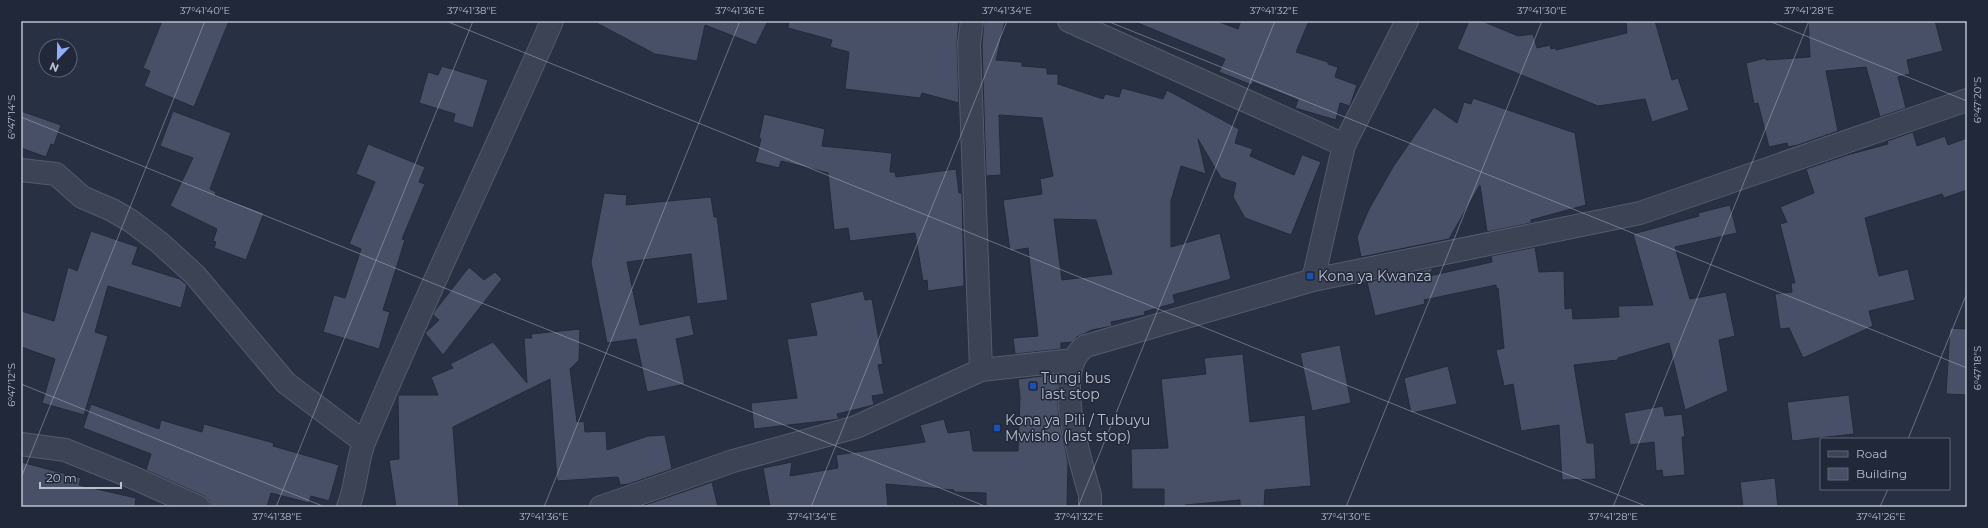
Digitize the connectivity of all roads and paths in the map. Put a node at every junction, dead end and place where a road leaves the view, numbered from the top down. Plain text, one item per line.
1 (552, 21) edge
2 (972, 21) edge
3 (1069, 21) edge
4 (1407, 21) edge
5 (1967, 100) edge
6 (1344, 145) junction
7 (21, 170) edge
8 (1313, 280) junction
9 (1073, 360) junction
10 (981, 370) junction
11 (364, 442) junction
12 (21, 444) edge
13 (1095, 503) edge
14 (199, 507) edge
15 (348, 507) edge
16 (601, 507) edge

1 - 11 street
2 - 10 street
3 - 6 street
4 - 6 street
5 - 8 street
6 - 8 street
7 - 11 street
8 - 9 street
9 - 10 street
9 - 13 street
10 - 16 street
11 - 15 street
12 - 14 street

